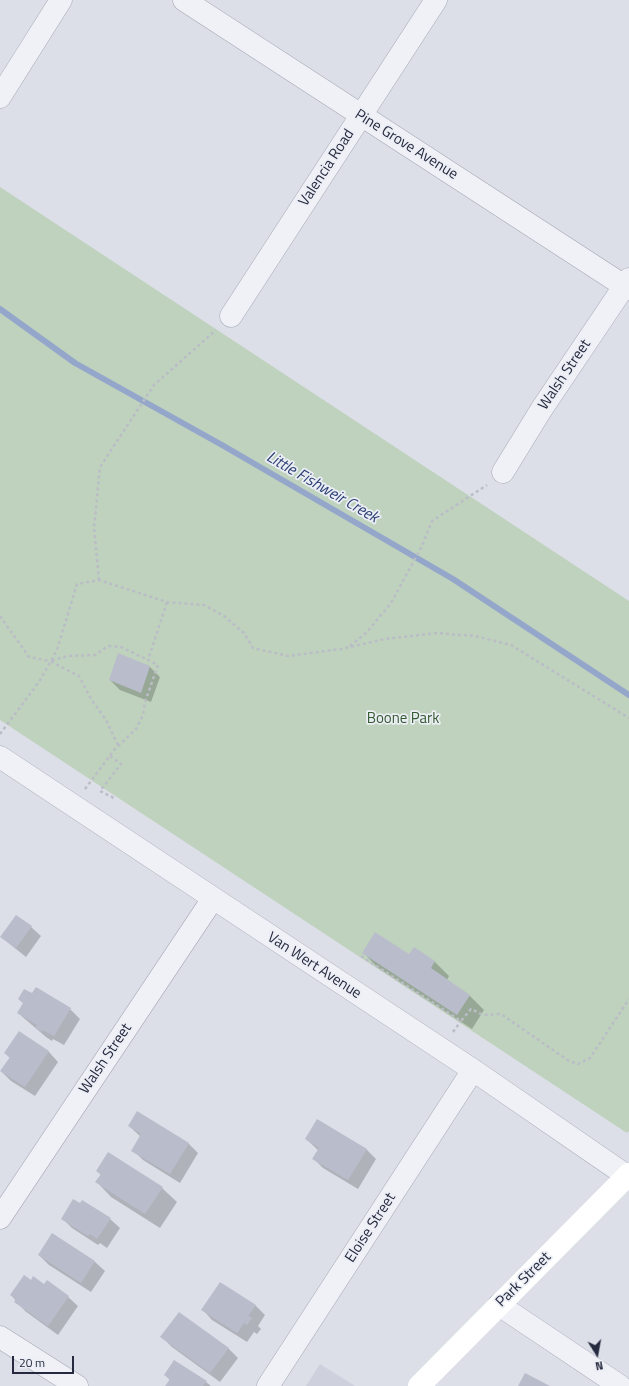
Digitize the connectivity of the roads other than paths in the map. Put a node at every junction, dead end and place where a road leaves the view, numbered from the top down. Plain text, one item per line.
1 (61, 0) edge
2 (184, 0) edge
3 (436, 0) edge
4 (0, 96) edge
5 (361, 116) junction
6 (627, 285) edge
7 (231, 316) road end
8 (503, 472) road end
9 (0, 757) edge
10 (212, 900) junction
11 (473, 1070) junction
12 (628, 1175) edge
13 (0, 1218) edge
14 (498, 1306) junction
15 (0, 1337) edge
16 (77, 1386) edge
17 (268, 1386) edge
18 (419, 1386) edge
19 (620, 1386) edge

1 - 4 street
2 - 5 street, Pine Grove Avenue
3 - 5 street, Valencia Road
5 - 6 street, Pine Grove Avenue
5 - 7 street, Valencia Road
6 - 8 street, Walsh Street
9 - 10 street, Van Wert Avenue
10 - 11 street, Van Wert Avenue
10 - 13 street, Walsh Street
11 - 12 street, Van Wert Avenue
11 - 17 street, Eloise Street
12 - 14 street, Park Street
14 - 18 street, Park Street
14 - 19 street
15 - 16 street

